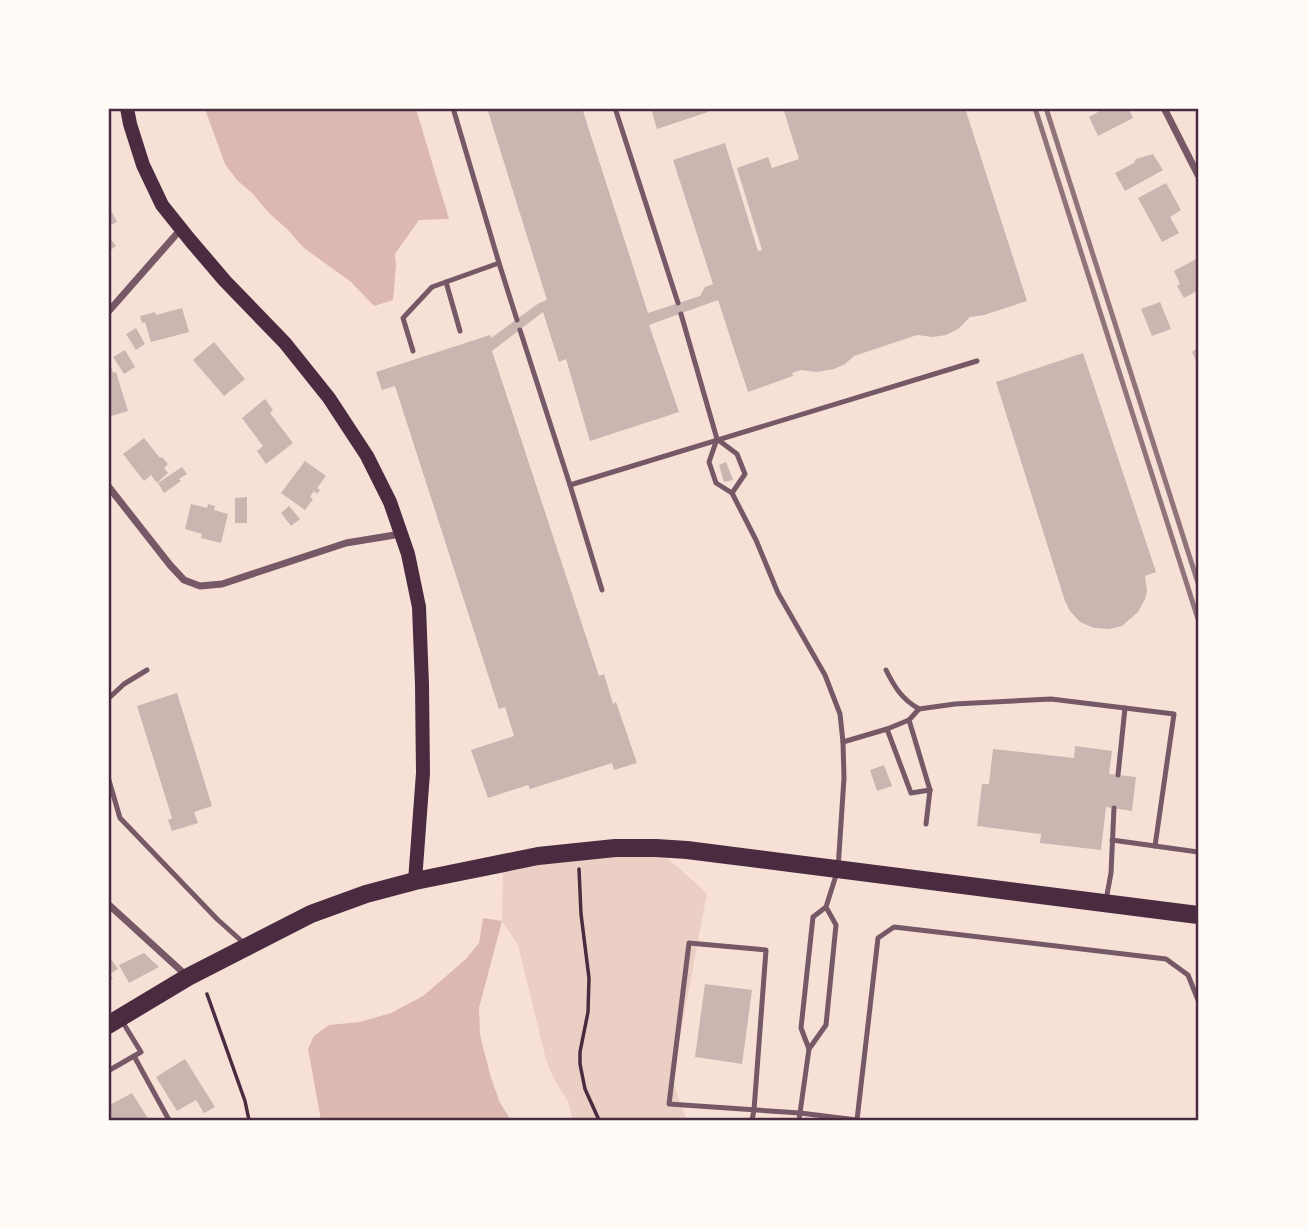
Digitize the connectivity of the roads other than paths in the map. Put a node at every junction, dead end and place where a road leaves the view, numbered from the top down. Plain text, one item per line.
1 (128, 108) edge
2 (453, 108) edge
3 (615, 108) edge
4 (1164, 108) edge
5 (1199, 175) edge
6 (181, 229) junction
7 (499, 263) junction
8 (446, 282) junction
9 (678, 303) dead end
10 (108, 312) edge
11 (681, 313) dead end
12 (517, 320) dead end
13 (520, 330) dead end
14 (460, 331) dead end
15 (413, 351) dead end
16 (978, 360) dead end
17 (717, 439) junction
18 (570, 485) junction
19 (108, 486) edge
20 (732, 494) junction
21 (401, 534) junction
22 (602, 590) dead end
23 (147, 670) dead end
24 (886, 670) dead end
25 (108, 699) edge
26 (1125, 708) junction
27 (919, 709) junction
28 (909, 720) junction
29 (887, 729) junction
30 (844, 742) junction
31 (1118, 775) dead end
32 (108, 777) edge
33 (930, 790) junction
34 (1114, 808) dead end
35 (926, 824) dead end
36 (1112, 840) junction
37 (1154, 846) junction
38 (1199, 852) edge
39 (838, 869) junction
40 (415, 881) junction
41 (1105, 903) junction
42 (108, 904) edge
43 (826, 907) junction
44 (1199, 915) edge
45 (248, 947) junction
46 (188, 977) junction
47 (1199, 1000) edge
48 (114, 1022) edge
49 (809, 1049) junction
50 (134, 1056) junction
51 (108, 1071) edge
52 (754, 1110) junction
53 (800, 1113) junction
54 (846, 1120) edge
55 (169, 1121) edge
56 (752, 1121) edge
57 (799, 1121) edge
58 (857, 1121) edge

1 - 6 main road
2 - 7 lane
3 - 9 lane
4 - 5 street
6 - 10 street
6 - 21 main road
7 - 8 lane
7 - 12 lane
8 - 14 lane
8 - 15 lane
11 - 17 lane
13 - 18 lane
16 - 17 lane
17 - 18 lane
17 - 20 lane
17 - 20 lane
18 - 22 lane
19 - 21 street
20 - 30 lane
21 - 40 main road
23 - 25 lane
24 - 27 lane
26 - 27 lane
26 - 31 lane
26 - 37 lane
27 - 28 lane
28 - 29 lane
28 - 33 lane
29 - 30 lane
29 - 33 lane
30 - 39 lane
32 - 45 lane
33 - 35 lane
34 - 36 lane
36 - 37 lane
36 - 41 lane
37 - 38 lane
39 - 40 main road
39 - 41 main road
39 - 43 lane
40 - 45 main road
41 - 44 main road
42 - 46 street
43 - 49 lane
43 - 49 lane
45 - 46 main road
46 - 48 main road
47 - 58 lane
48 - 50 lane
49 - 53 lane
50 - 51 lane
50 - 55 lane
52 - 52 lane
52 - 53 lane
52 - 56 lane
53 - 54 lane
53 - 57 lane
54 - 58 lane

